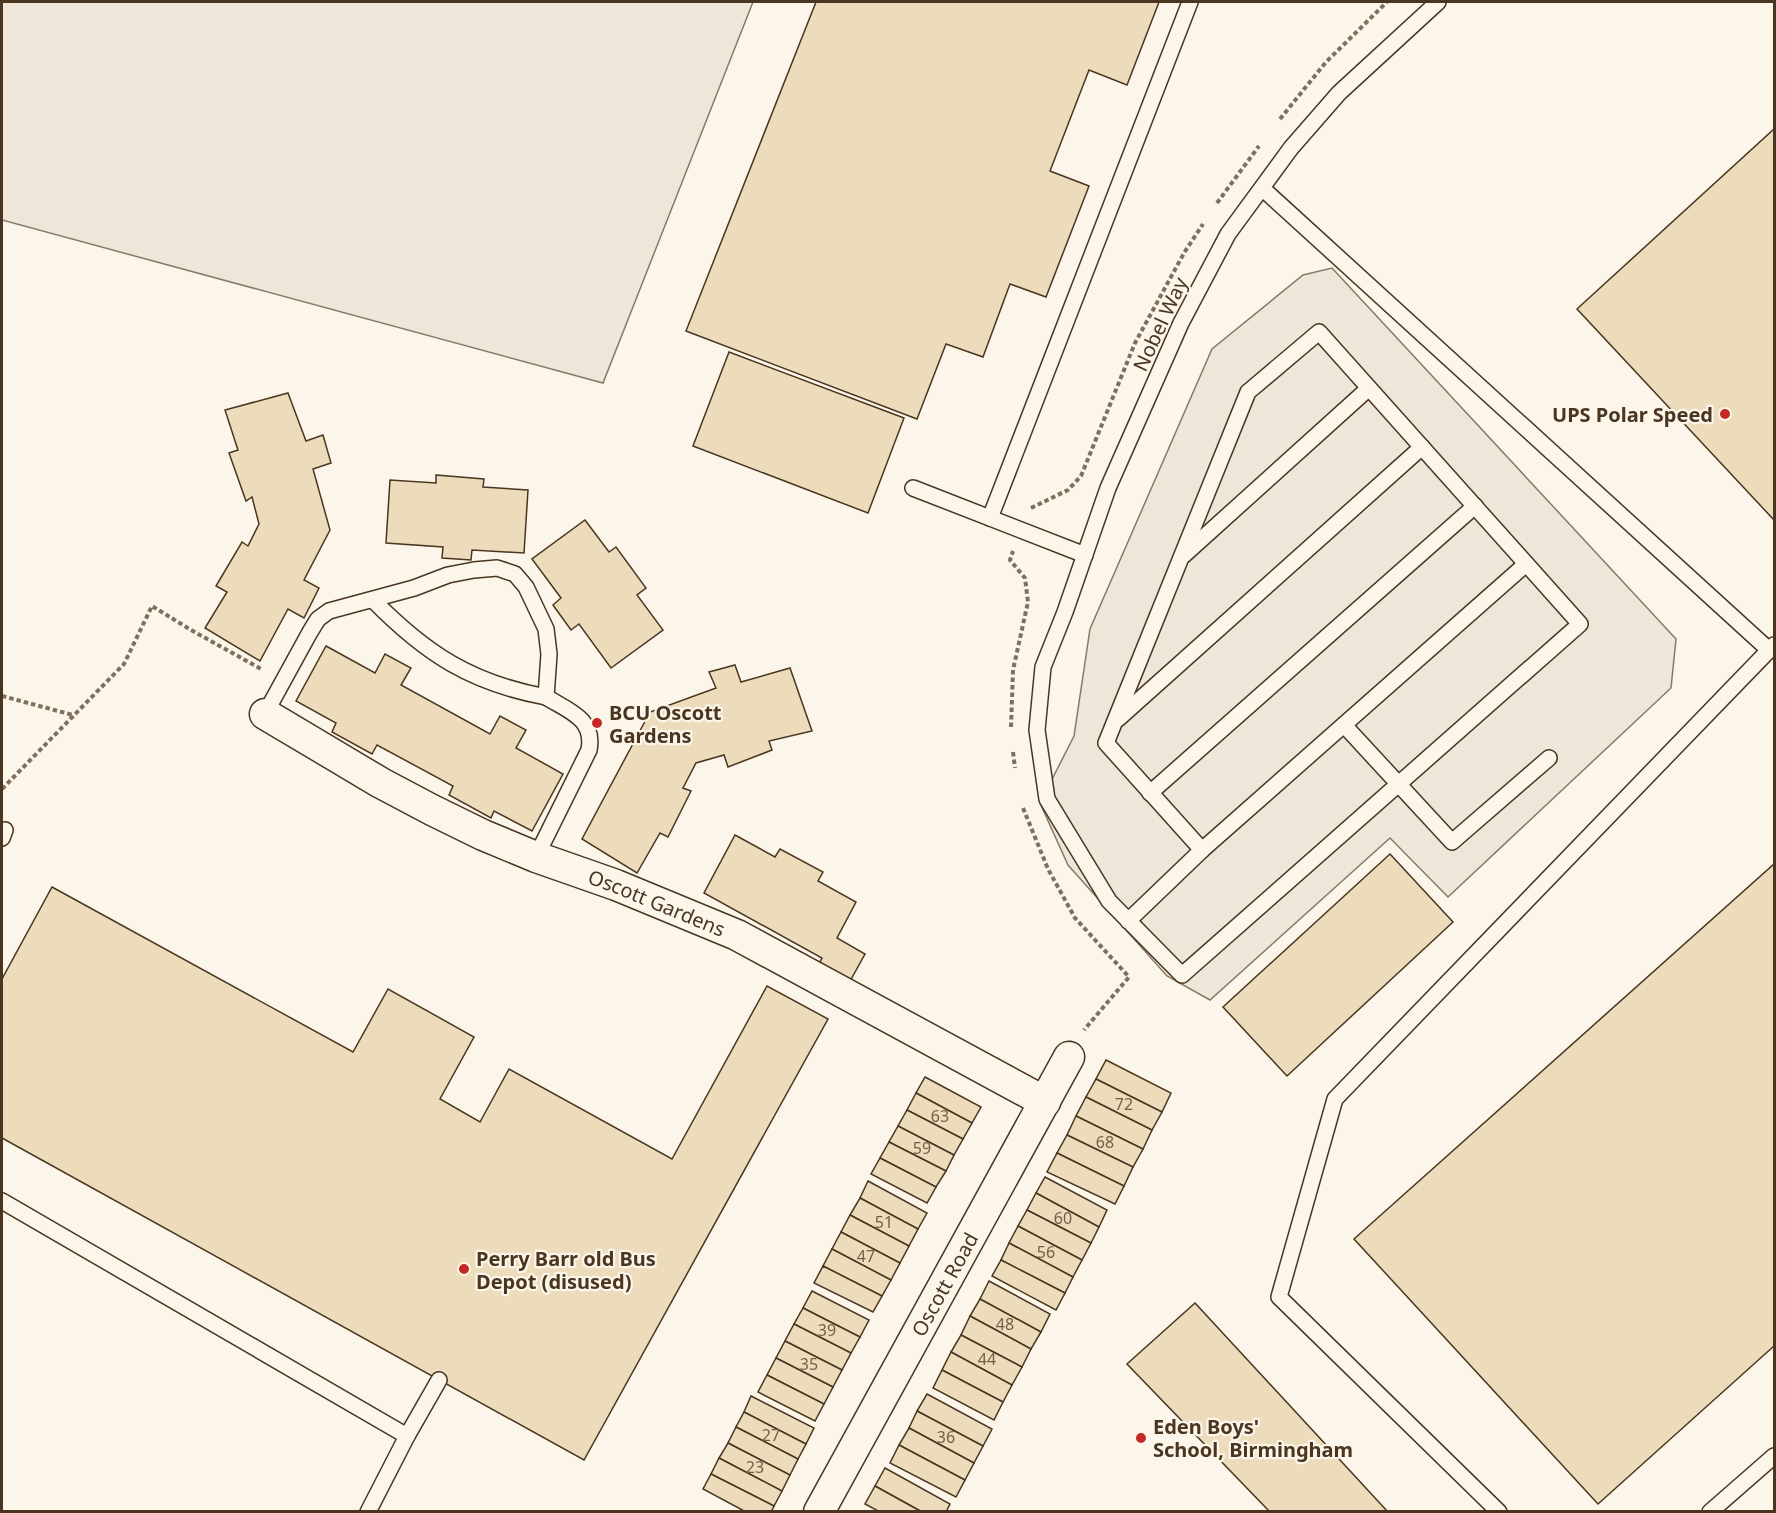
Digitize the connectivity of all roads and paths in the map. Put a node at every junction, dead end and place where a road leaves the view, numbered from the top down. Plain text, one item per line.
1 (1190, 2) edge
2 (1438, 2) edge
3 (1262, 188) junction
4 (1369, 388) junction
5 (1422, 447) junction
6 (913, 488) dead end
7 (1475, 506) junction
8 (990, 518) junction
9 (1085, 555) junction
10 (1181, 557) junction
11 (1526, 564) junction
12 (373, 600) junction
13 (1772, 648) edge
14 (283, 681) junction
15 (2, 696) edge
16 (546, 697) junction
17 (265, 714) joint
18 (73, 715) junction
19 (1114, 722) junction
20 (1344, 725) junction
21 (1549, 758) dead end
22 (1398, 784) junction
23 (2, 789) edge
24 (1150, 793) junction
25 (1202, 850) junction
26 (536, 857) junction
27 (1128, 921) junction
28 (1069, 1057) dead end
29 (1045, 1102) junction
30 (2, 1201) edge
31 (439, 1380) dead end
32 (407, 1436) junction
33 (1774, 1456) edge
34 (368, 1512) edge
35 (819, 1512) edge
36 (1499, 1512) edge
37 (1710, 1512) edge

1 - 8 lane
2 - 3 lane, Nobel Way
3 - 9 lane, Nobel Way
3 - 13 lane
4 - 5 lane
4 - 10 lane
4 - 10 lane
5 - 7 lane
5 - 19 lane
6 - 8 lane
7 - 11 lane
7 - 24 lane
8 - 9 lane
9 - 27 lane, Nobel Way
10 - 19 lane
11 - 20 lane
11 - 22 lane
12 - 14 lane
12 - 16 lane
12 - 16 lane
13 - 36 lane
14 - 17 lane
14 - 18 path
15 - 18 path
16 - 26 lane
17 - 26 street, Oscott Gardens
18 - 23 path
19 - 24 lane
20 - 22 lane
20 - 25 lane
21 - 22 lane
22 - 27 lane, Nobel Way
24 - 25 lane
25 - 27 lane
26 - 29 street, Oscott Gardens
28 - 29 street, Oscott Road
29 - 35 street, Oscott Road
30 - 32 lane
31 - 32 lane
32 - 34 lane
33 - 37 lane

